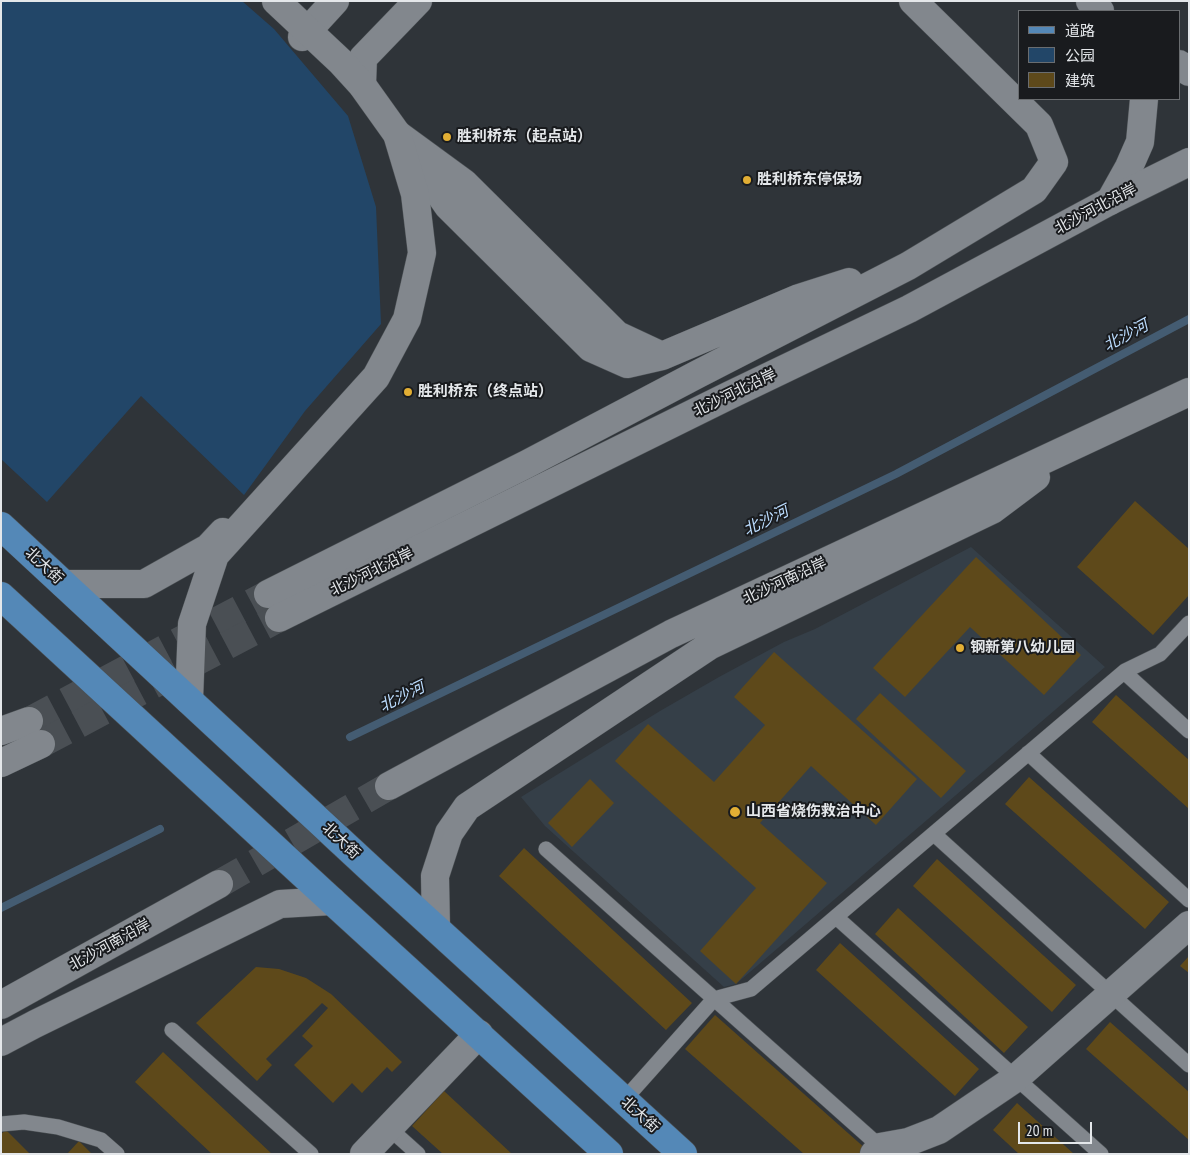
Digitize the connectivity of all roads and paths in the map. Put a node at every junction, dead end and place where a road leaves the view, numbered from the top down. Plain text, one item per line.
1 (264, 1) edge
2 (276, 1) edge
3 (322, 1) edge
4 (335, 1) edge
5 (418, 1) edge
6 (912, 1) edge
7 (1090, 1) edge
8 (1110, 1) edge
9 (1099, 10) edge
10 (1119, 10) edge
11 (302, 30) junction
12 (344, 60) junction
13 (1144, 100) edge
14 (397, 134) junction
15 (1189, 162) edge
16 (1110, 201) junction
17 (908, 266) junction
18 (1189, 392) edge
19 (1078, 445) junction
20 (1, 526) edge
21 (64, 584) junction
22 (1, 596) edge
23 (1189, 624) edge
24 (1124, 672) junction
25 (189, 700) junction
26 (1189, 730) edge
27 (1, 731) edge
28 (1028, 753) junction
29 (1, 763) edge
30 (389, 786) tunnel mouth
31 (934, 834) junction
32 (546, 849) dead end
33 (218, 884) tunnel mouth
34 (1189, 900) edge
35 (332, 901) junction
36 (836, 917) junction
37 (1189, 925) edge
38 (436, 928) junction
39 (1111, 994) junction
40 (714, 999) junction
41 (1, 1005) edge
42 (172, 1030) dead end
43 (479, 1034) junction
44 (1, 1042) edge
45 (1189, 1065) edge
46 (1016, 1078) junction
47 (624, 1100) junction
48 (1, 1124) edge
49 (389, 1128) junction
50 (881, 1151) edge
51 (116, 1154) edge
52 (311, 1154) edge
53 (364, 1154) edge
54 (418, 1154) edge
55 (609, 1154) edge
56 (683, 1154) edge
57 (1102, 1154) edge

1 - 11 street
2 - 11 street
3 - 11 street
4 - 11 street
5 - 12 street
6 - 17 street
7 - 9 street
8 - 10 street
11 - 12 street
12 - 14 street
12 - 21 street
13 - 16 street
14 - 17 street
14 - 25 street
15 - 16 street, 北沙河北沿岸
16 - 17 street, 北沙河北沿岸
18 - 19 street, 北沙河南沿岸
19 - 30 street, 北沙河南沿岸
19 - 38 street
20 - 21 main road, 北大街
21 - 25 main road, 北大街
22 - 35 main road
23 - 24 lane
24 - 26 lane
24 - 28 lane
25 - 38 main road, 北大街
27 - 29 street
28 - 31 lane
28 - 34 lane
31 - 36 lane
31 - 39 lane
32 - 40 lane
33 - 41 street, 北沙河南沿岸
35 - 43 main road
35 - 44 street
36 - 40 lane
36 - 46 lane
37 - 39 street
38 - 47 main road, 北大街
39 - 45 lane
39 - 46 street
40 - 47 lane
40 - 50 lane
42 - 52 lane
43 - 49 street
43 - 55 main road
46 - 50 street
46 - 57 lane
47 - 56 main road, 北大街
48 - 51 lane
49 - 53 street
49 - 54 lane

